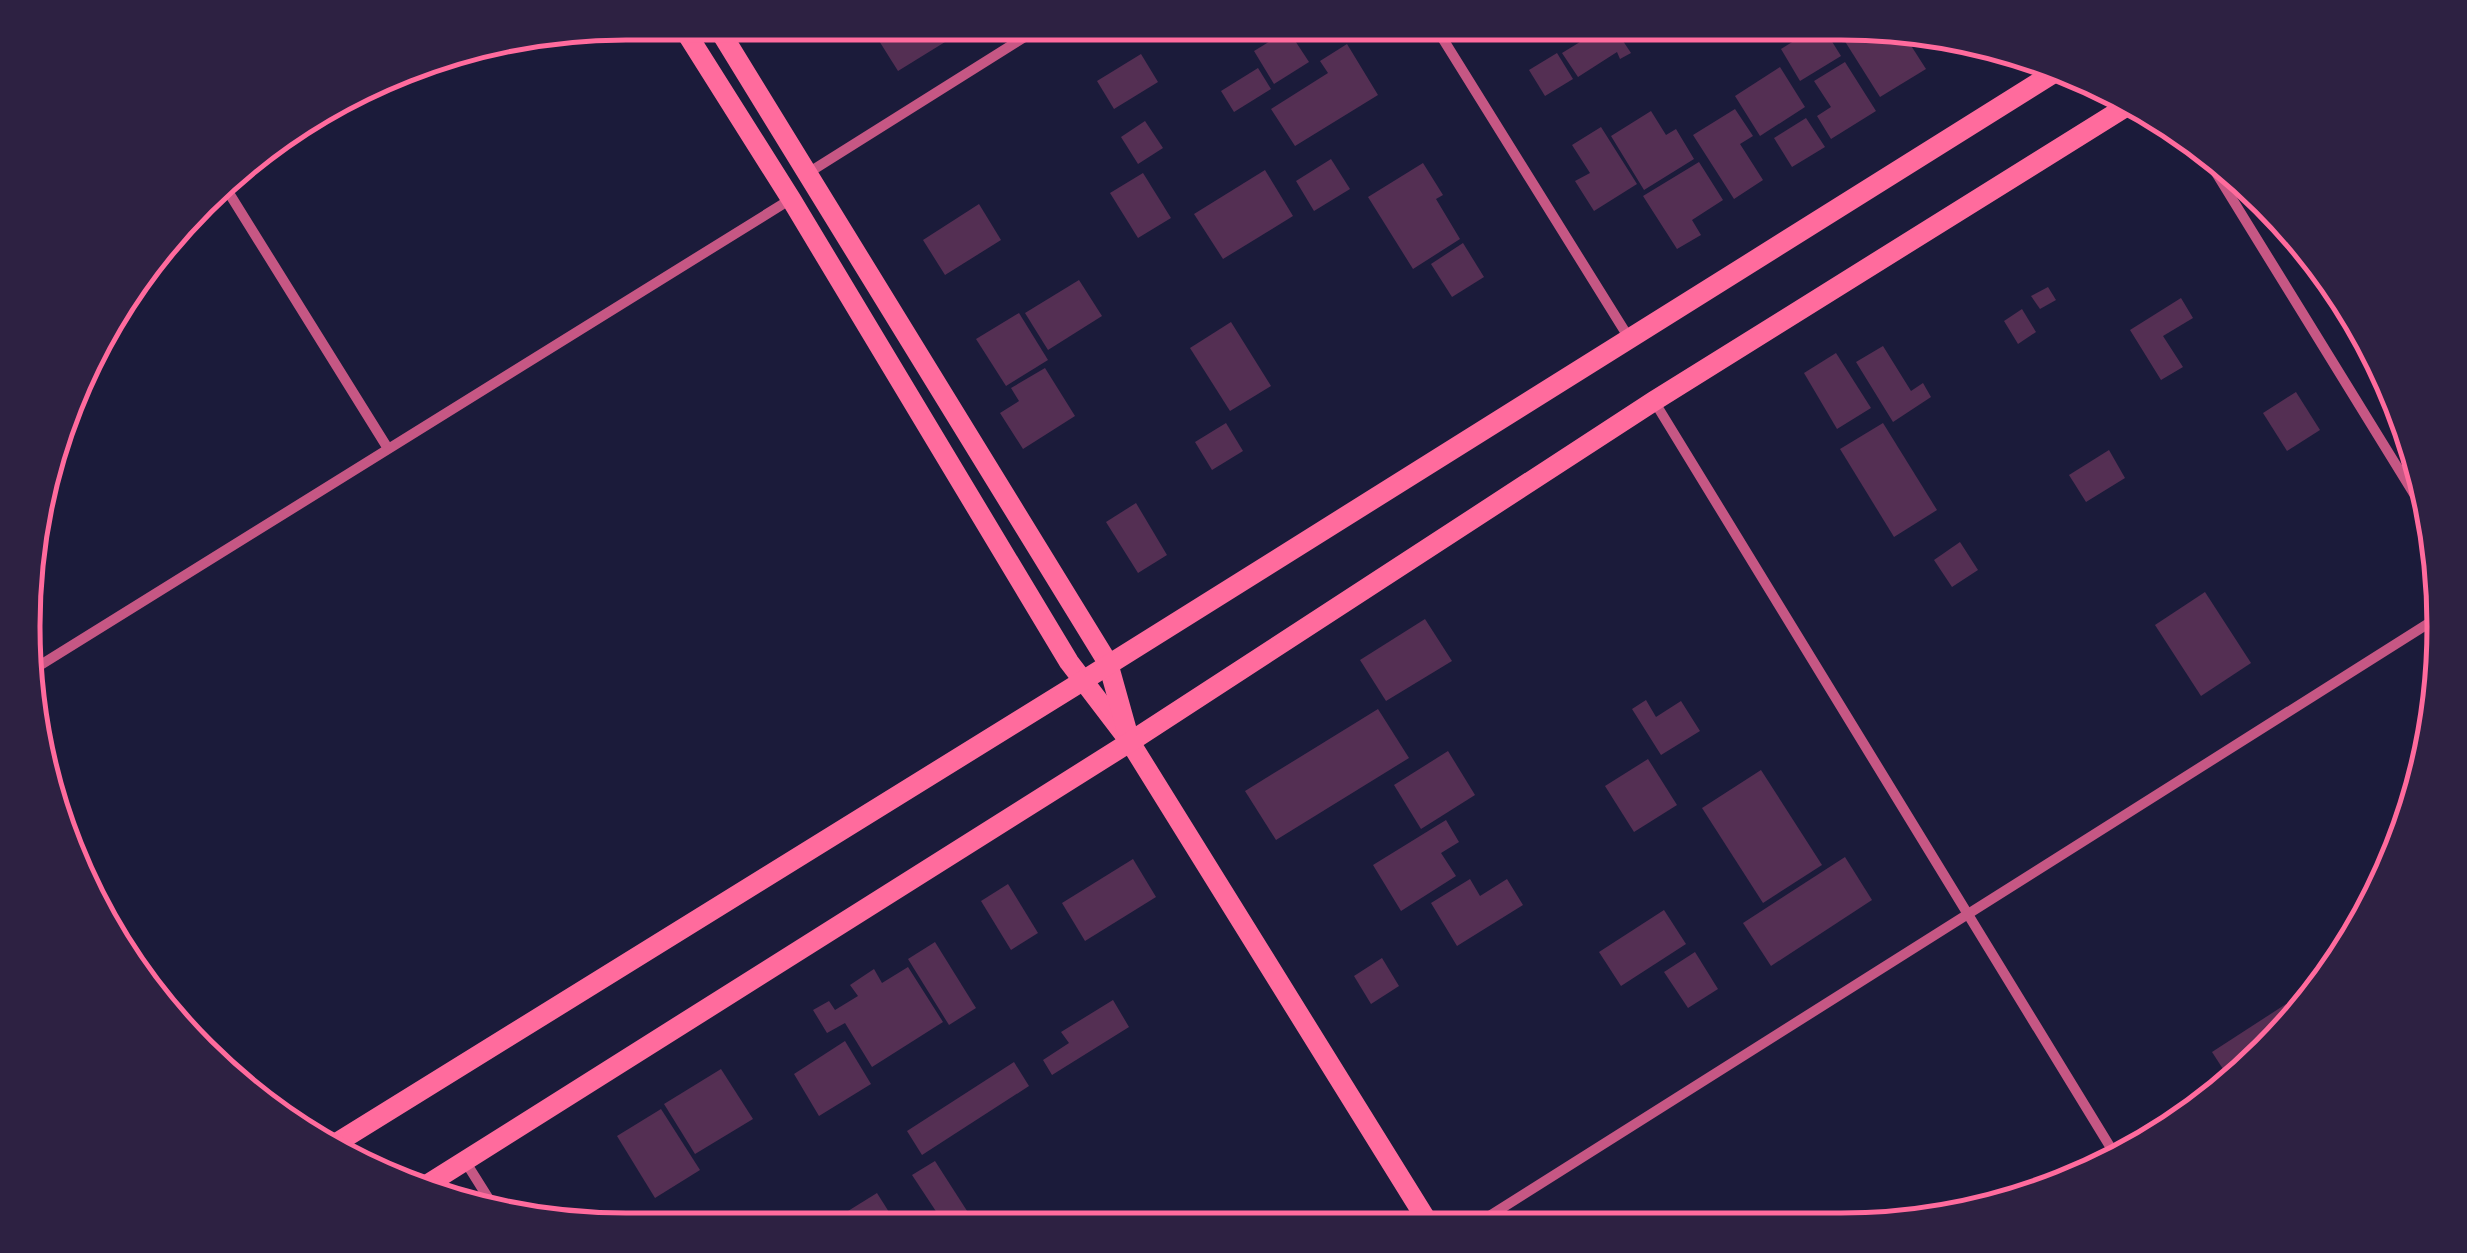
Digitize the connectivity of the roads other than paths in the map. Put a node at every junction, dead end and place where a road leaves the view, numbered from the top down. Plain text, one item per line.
1 (691, 40) edge
2 (726, 40) edge
3 (1020, 40) edge
4 (1444, 40) edge
5 (2046, 78) edge
6 (2120, 111) edge
7 (808, 173) junction
8 (2221, 181) edge
9 (230, 195) edge
10 (791, 199) junction
11 (1629, 338) junction
12 (1654, 401) junction
13 (387, 448) junction
14 (2410, 489) edge
15 (2427, 624) edge
16 (1108, 664) junction
17 (41, 665) edge
18 (1082, 682) junction
19 (1130, 742) junction
20 (1968, 914) junction
21 (342, 1139) edge
22 (2110, 1147) edge
23 (465, 1161) junction
24 (434, 1180) edge
25 (487, 1196) edge
26 (1422, 1213) edge
27 (1493, 1213) edge

1 - 10 main road
2 - 7 main road
3 - 7 street
4 - 11 street
5 - 11 main road
6 - 12 main road
7 - 16 main road
8 - 14 street
9 - 13 street
10 - 13 street
10 - 18 main road
11 - 16 main road
12 - 19 main road
12 - 20 street
13 - 17 street
15 - 20 street
16 - 18 main road
16 - 19 main road
18 - 19 main road
18 - 21 main road
19 - 23 main road
19 - 26 main road
20 - 22 street
20 - 27 street
23 - 24 main road
23 - 25 street

